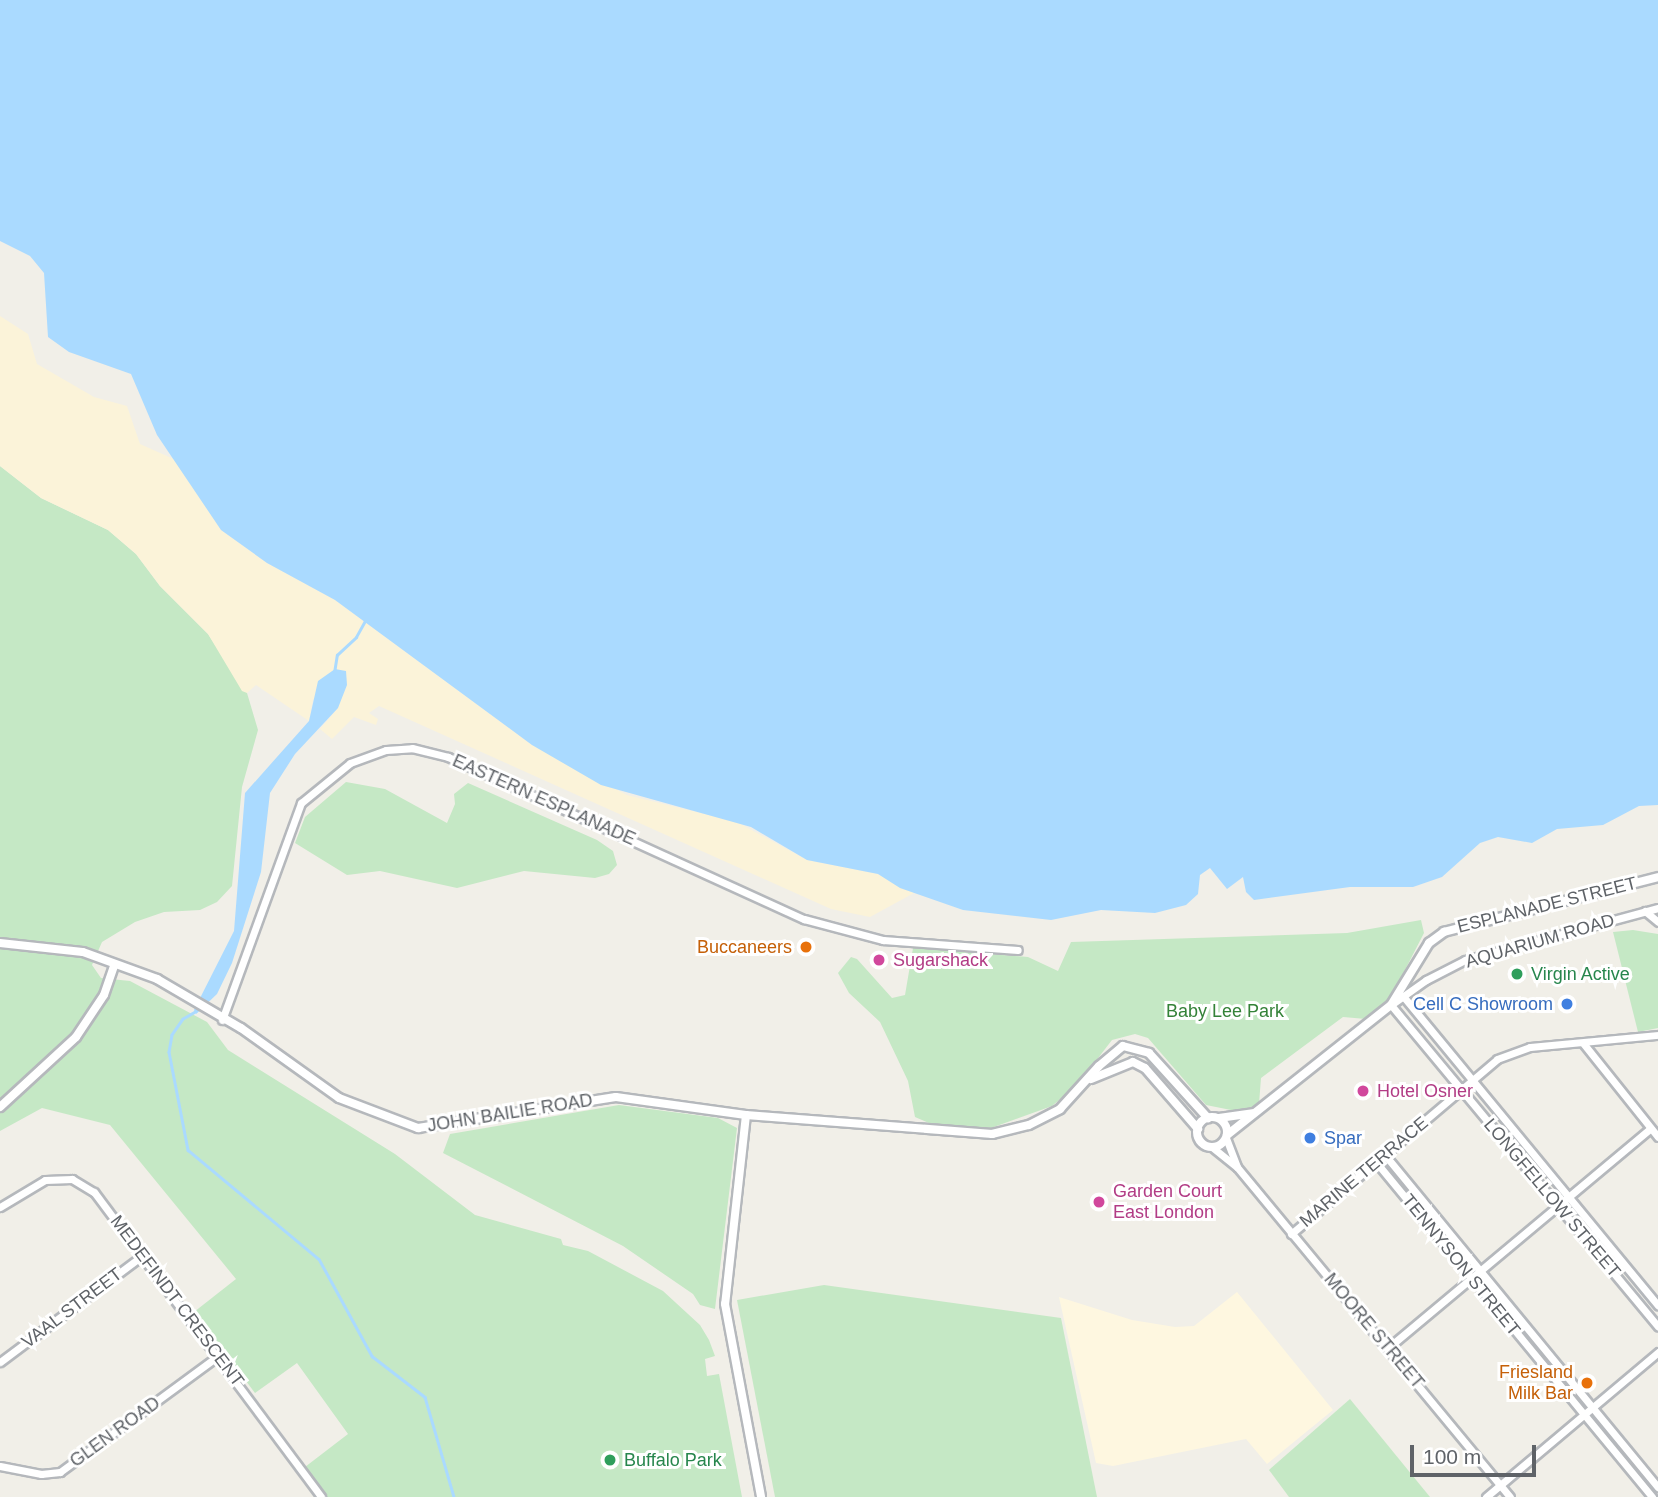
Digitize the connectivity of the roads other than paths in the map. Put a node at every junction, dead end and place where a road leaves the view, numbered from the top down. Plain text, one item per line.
1 (1658, 877) edge
2 (1658, 908) edge
3 (1645, 911) junction
4 (1658, 922) edge
5 (0, 943) edge
6 (1018, 950) dead end
7 (114, 966) junction
8 (1403, 996) junction
9 (1391, 1005) junction
10 (222, 1020) junction
11 (1658, 1035) edge
12 (1583, 1043) junction
13 (1091, 1079) junction
14 (1472, 1079) junction
15 (1461, 1090) junction
16 (0, 1107) edge
17 (1256, 1113) junction
18 (746, 1115) junction
19 (1208, 1118) junction
20 (1219, 1118) junction
21 (1651, 1128) junction
22 (1198, 1129) junction
23 (1226, 1136) junction
24 (1658, 1137) edge
25 (1212, 1147) junction
26 (1385, 1154) junction
27 (1376, 1162) junction
28 (1236, 1167) junction
29 (1568, 1197) junction
30 (1558, 1205) junction
31 (0, 1207) edge
32 (1291, 1234) junction
33 (143, 1255) junction
34 (1480, 1271) junction
35 (1471, 1278) junction
36 (1658, 1305) edge
37 (1658, 1327) edge
38 (1388, 1347) junction
39 (1658, 1352) edge
40 (219, 1355) junction
41 (0, 1362) edge
42 (1592, 1405) junction
43 (1583, 1413) junction
44 (0, 1466) edge
45 (1500, 1485) junction
46 (1658, 1487) edge
47 (321, 1497) edge
48 (761, 1497) edge
49 (1486, 1497) edge
50 (1510, 1497) edge
51 (1652, 1497) edge

1 - 9 street, ESPLANADE STREET
2 - 3 street, AQUARIUM ROAD
3 - 4 street
3 - 8 street, AQUARIUM ROAD
5 - 7 street, JOHN BAILIE ROAD
6 - 10 street, EASTERN ESPLANADE
7 - 10 street, JOHN BAILIE ROAD
7 - 16 street
8 - 9 street, AQUARIUM ROAD
8 - 14 street, LONGFELLOW STREET
9 - 15 street, LONGFELLOW STREET
9 - 17 street, ESPLANADE STREET
10 - 18 street, JOHN BAILIE ROAD
11 - 12 street, MARINE TERRACE
12 - 14 street, MARINE TERRACE
12 - 21 street
13 - 18 street, JOHN BAILIE ROAD
13 - 19 street, JOHN BAILIE ROAD
13 - 22 street, JOHN BAILIE ROAD
14 - 15 street, MARINE TERRACE
14 - 29 street, LONGFELLOW STREET
15 - 26 street, MARINE TERRACE
15 - 30 street, LONGFELLOW STREET
17 - 20 street
17 - 23 street, ESPLANADE STREET
18 - 48 street
19 - 20 street
19 - 22 street
20 - 23 street
21 - 24 street
21 - 29 street
22 - 25 street
23 - 25 street
23 - 28 street, MOORE STREET
25 - 28 street, MOORE STREET
26 - 27 street, MARINE TERRACE
26 - 34 street, TENNYSON STREET
27 - 32 street, MARINE TERRACE
27 - 35 street, TENNYSON STREET
28 - 32 street, MOORE STREET
29 - 30 street
29 - 36 street, LONGFELLOW STREET
30 - 34 street
30 - 37 street, LONGFELLOW STREET
31 - 33 street, MEDEFINDT CRESCENT
32 - 38 street, MOORE STREET
33 - 40 street, MEDEFINDT CRESCENT
33 - 41 street, VAAL STREET
34 - 35 street
34 - 42 street, TENNYSON STREET
35 - 38 street
35 - 43 street, TENNYSON STREET
38 - 45 street, MOORE STREET
39 - 42 street
40 - 44 street, GLEN ROAD
40 - 47 street, MEDEFINDT CRESCENT
42 - 43 street
42 - 46 street, TENNYSON STREET
43 - 45 street
43 - 51 street, TENNYSON STREET
45 - 49 street
45 - 50 street, MOORE STREET

